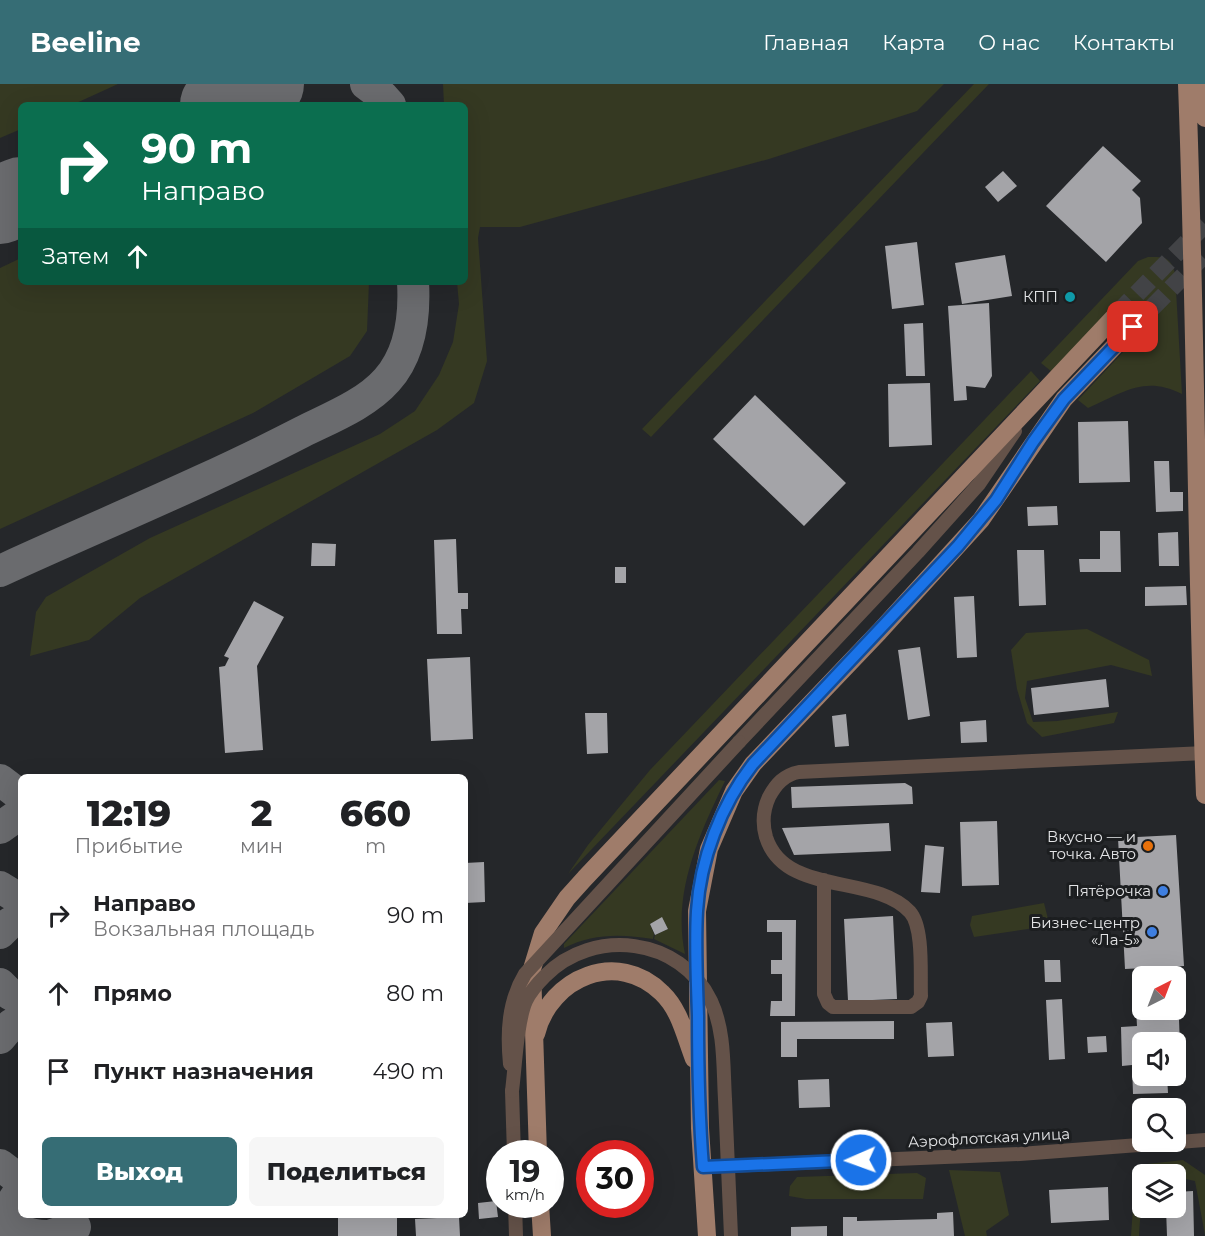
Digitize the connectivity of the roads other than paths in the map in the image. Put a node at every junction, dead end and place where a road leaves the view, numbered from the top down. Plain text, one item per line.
1 (1187, 84) edge
2 (1204, 84) edge
3 (1205, 118) edge
4 (1118, 314) tunnel mouth
5 (1133, 327) tunnel mouth
6 (1037, 400) junction
7 (1204, 753) edge
8 (1205, 795) edge
9 (824, 880) junction
10 (534, 1072) junction
11 (699, 1072) junction
12 (512, 1091) junction
13 (514, 1140) edge
14 (537, 1140) edge
15 (1205, 1140) edge
16 (703, 1167) junction
17 (515, 1218) edge
18 (541, 1218) edge
19 (516, 1236) edge
20 (542, 1236) edge
21 (707, 1236) edge
22 (731, 1236) edge

1 - 7 main road
2 - 3 main road
4 - 6 main road
5 - 11 main road
6 - 10 main road
6 - 12 street, bridge
7 - 8 main road
7 - 9 street
9 - 9 street
10 - 11 main road
10 - 14 main road
11 - 16 main road
12 - 13 street
12 - 22 street, bridge
15 - 16 street, Аэрофлотская улица
16 - 21 main road
17 - 19 street
18 - 20 main road

